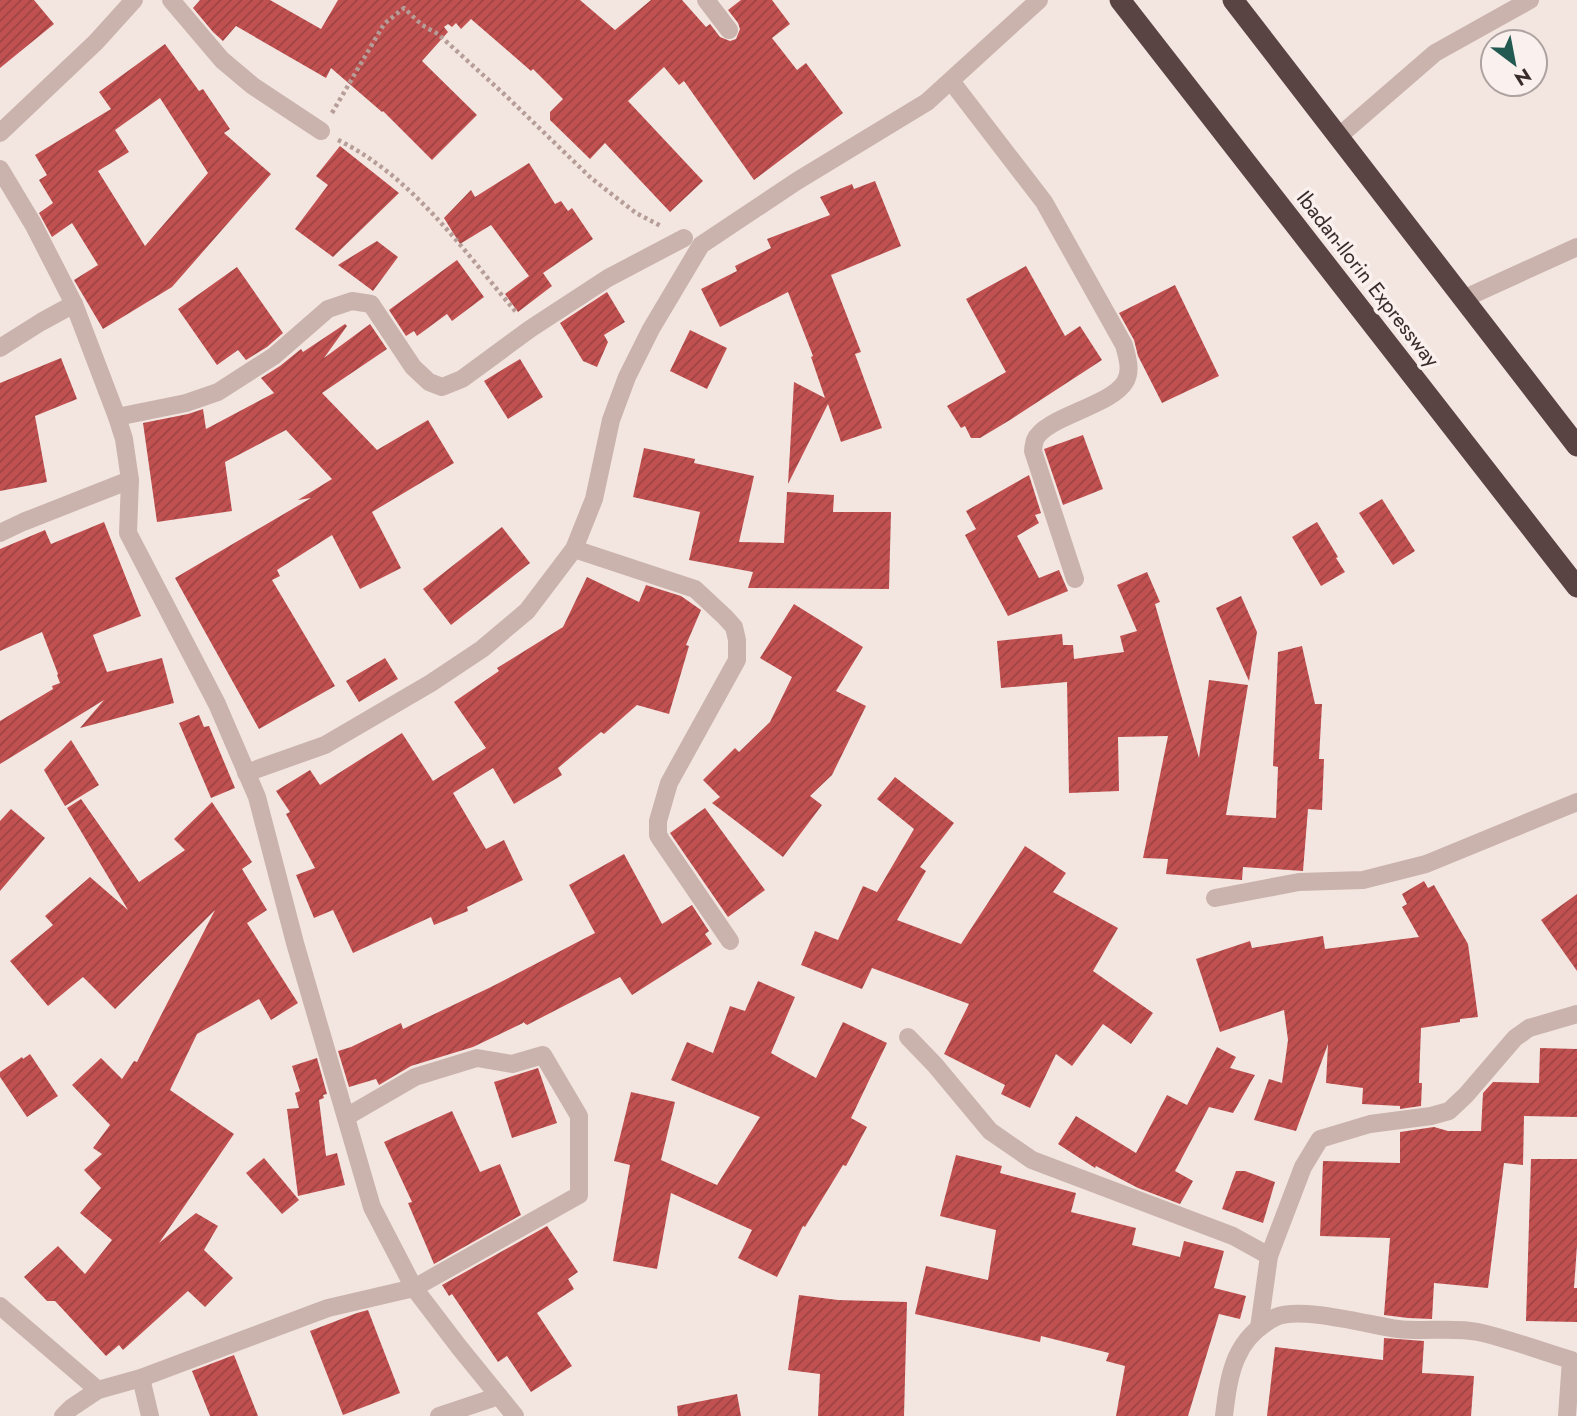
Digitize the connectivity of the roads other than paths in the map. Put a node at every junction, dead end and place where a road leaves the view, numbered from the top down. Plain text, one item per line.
1 (134, 0) edge
2 (171, 0) edge
3 (706, 0) edge
4 (1039, 0) edge
5 (1120, 0) edge
6 (1233, 0) edge
7 (1530, 0) edge
8 (729, 30) dead end
9 (951, 81) junction
10 (321, 131) road end
11 (0, 133) edge
12 (1338, 137) junction
13 (0, 169) edge
14 (684, 238) road end
15 (1577, 247) edge
16 (1463, 299) junction
17 (74, 304) junction
18 (0, 348) edge
19 (117, 417) junction
20 (1577, 446) edge
21 (130, 480) junction
22 (0, 533) edge
23 (574, 549) junction
24 (1074, 579) dead end
25 (1577, 587) edge
26 (246, 772) junction
27 (1577, 802) edge
28 (1214, 898) dead end
29 (730, 941) dead end
30 (1577, 1014) edge
31 (908, 1037) dead end
32 (346, 1117) junction
33 (1269, 1256) junction
34 (414, 1288) junction
35 (0, 1306) edge
36 (1259, 1328) junction
37 (141, 1378) junction
38 (98, 1390) junction
39 (499, 1396) junction
40 (63, 1416) edge
41 (150, 1416) edge
42 (439, 1416) edge
43 (515, 1416) edge
44 (1224, 1416) edge
45 (1567, 1416) edge

1 - 11 street
2 - 10 street
3 - 8 street
4 - 9 street
5 - 25 highway, Ibadan-Ilorin Expressway
6 - 12 highway
7 - 12 street
9 - 23 street
9 - 24 street
12 - 16 highway
13 - 17 street
14 - 19 street
15 - 16 street
16 - 20 highway
17 - 18 street
17 - 19 street
19 - 21 street
21 - 22 street
21 - 26 street
23 - 26 street
23 - 29 street
26 - 32 street
27 - 28 street
30 - 33 street
31 - 33 street
32 - 34 street
32 - 34 street
33 - 36 street
34 - 37 street
34 - 39 street
35 - 38 street
36 - 44 street
36 - 45 street
37 - 38 street
37 - 41 street
38 - 40 street
39 - 42 street
39 - 43 street

